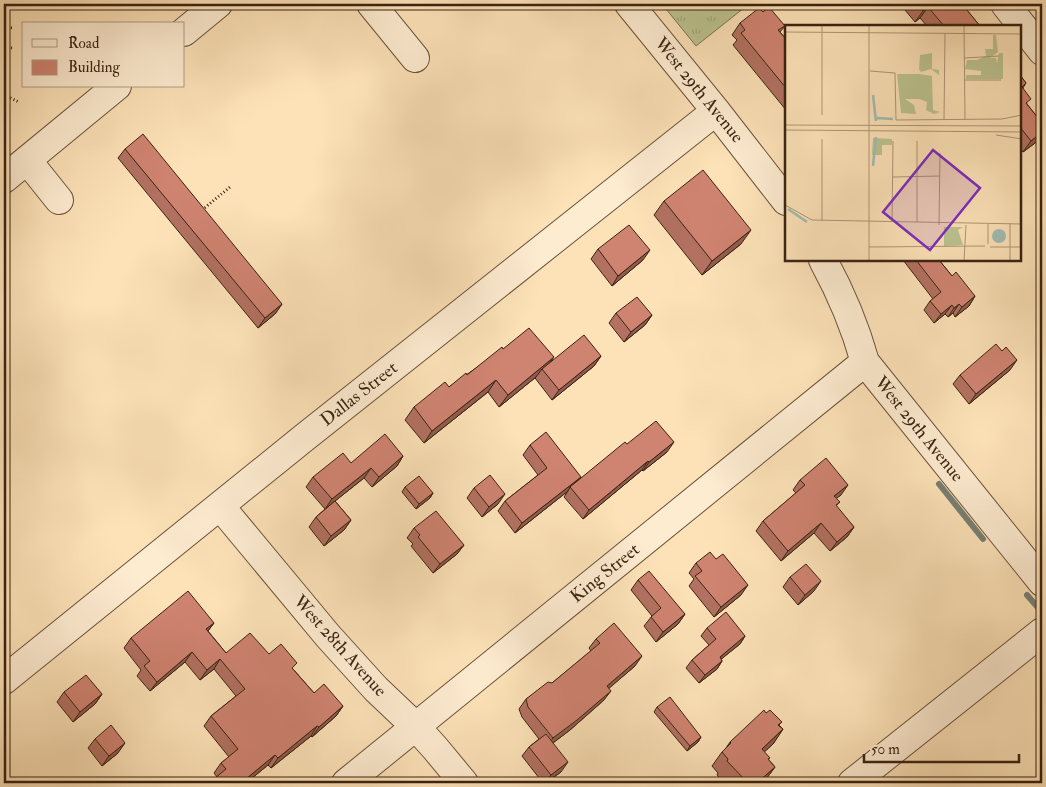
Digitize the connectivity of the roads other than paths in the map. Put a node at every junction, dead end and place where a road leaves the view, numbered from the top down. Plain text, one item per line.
1 (218, 4) edge
2 (371, 4) edge
3 (629, 4) edge
4 (1004, 4) edge
5 (1021, 25) edge
6 (1021, 25) edge
7 (185, 31) edge
8 (1042, 51) edge
9 (415, 58) dead end
10 (115, 88) edge
11 (716, 111) junction
12 (27, 160) junction
13 (4, 179) edge
14 (59, 200) dead end
15 (785, 200) edge
16 (823, 261) edge
17 (865, 362) junction
18 (220, 506) junction
19 (1042, 582) edge
20 (1042, 632) edge
21 (4, 680) edge
22 (415, 726) junction
23 (346, 783) edge
24 (464, 783) edge
25 (852, 783) edge

1 - 7 street
2 - 9 street
3 - 11 street, West 29th Avenue
4 - 5 street
6 - 8 street
10 - 12 street
11 - 15 street, West 29th Avenue
11 - 18 street, Dallas Street
12 - 13 street
12 - 14 street
16 - 17 street, West 29th Avenue
17 - 19 street, West 29th Avenue
17 - 22 street, King Street
18 - 21 street, Dallas Street
18 - 22 street, West 28th Avenue
20 - 25 street
22 - 23 street, King Street
22 - 24 street, West 28th Avenue

